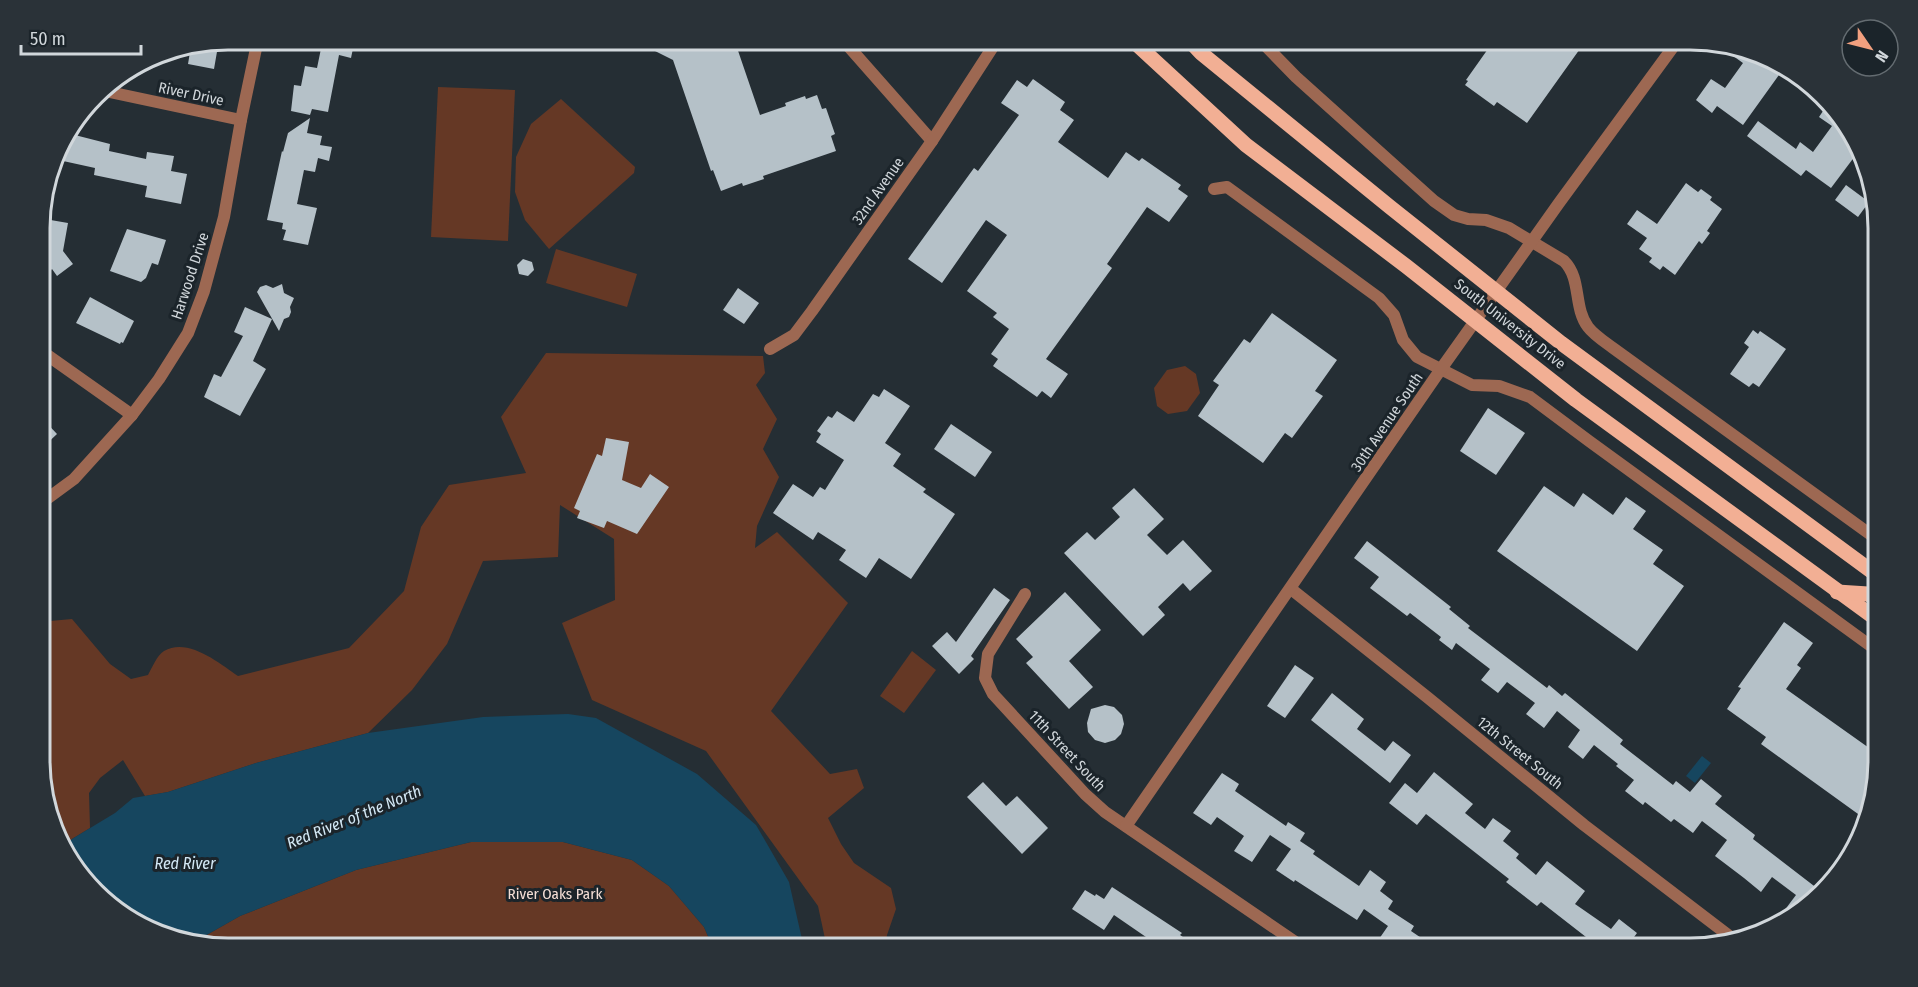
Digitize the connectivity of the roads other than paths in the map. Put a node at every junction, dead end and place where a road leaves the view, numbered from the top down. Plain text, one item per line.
1 (256, 50) edge
2 (852, 50) edge
3 (991, 50) edge
4 (1143, 50) edge
5 (1198, 50) edge
6 (1270, 50) edge
7 (1671, 50) edge
8 (112, 93) edge
9 (241, 120) junction
10 (932, 141) junction
11 (1214, 189) dead end
12 (1533, 242) junction
13 (1497, 292) junction
14 (1476, 321) junction
15 (770, 349) dead end
16 (50, 357) edge
17 (1441, 369) junction
18 (132, 415) junction
19 (50, 497) edge
20 (1868, 533) edge
21 (1868, 569) edge
22 (1291, 589) junction
23 (1837, 592) junction
24 (1025, 594) dead end
25 (1868, 594) edge
26 (1868, 613) edge
27 (1868, 644) edge
28 (1126, 826) junction
29 (1727, 934) edge
30 (1288, 937) edge

1 - 9 street, Harwood Drive
2 - 10 street
3 - 10 street, 32nd Avenue
4 - 14 main road, South University Drive
5 - 13 main road, South University Drive
6 - 12 street
7 - 12 street, 30th Avenue South
8 - 9 street, River Drive
9 - 18 street, Harwood Drive
10 - 15 street, 32nd Avenue
11 - 17 street
12 - 13 street, 30th Avenue South
12 - 20 street
13 - 14 street, 30th Avenue South
13 - 21 main road, South University Drive
14 - 17 street, 30th Avenue South
14 - 23 main road, South University Drive
16 - 18 street
17 - 22 street, 30th Avenue South
17 - 27 street
18 - 19 street, Harwood Drive
22 - 28 street, 30th Avenue South
22 - 29 street, 12th Street South
23 - 25 main road
23 - 26 main road, South University Drive
24 - 28 street, 11th Street South
28 - 30 street, 11th Street South

